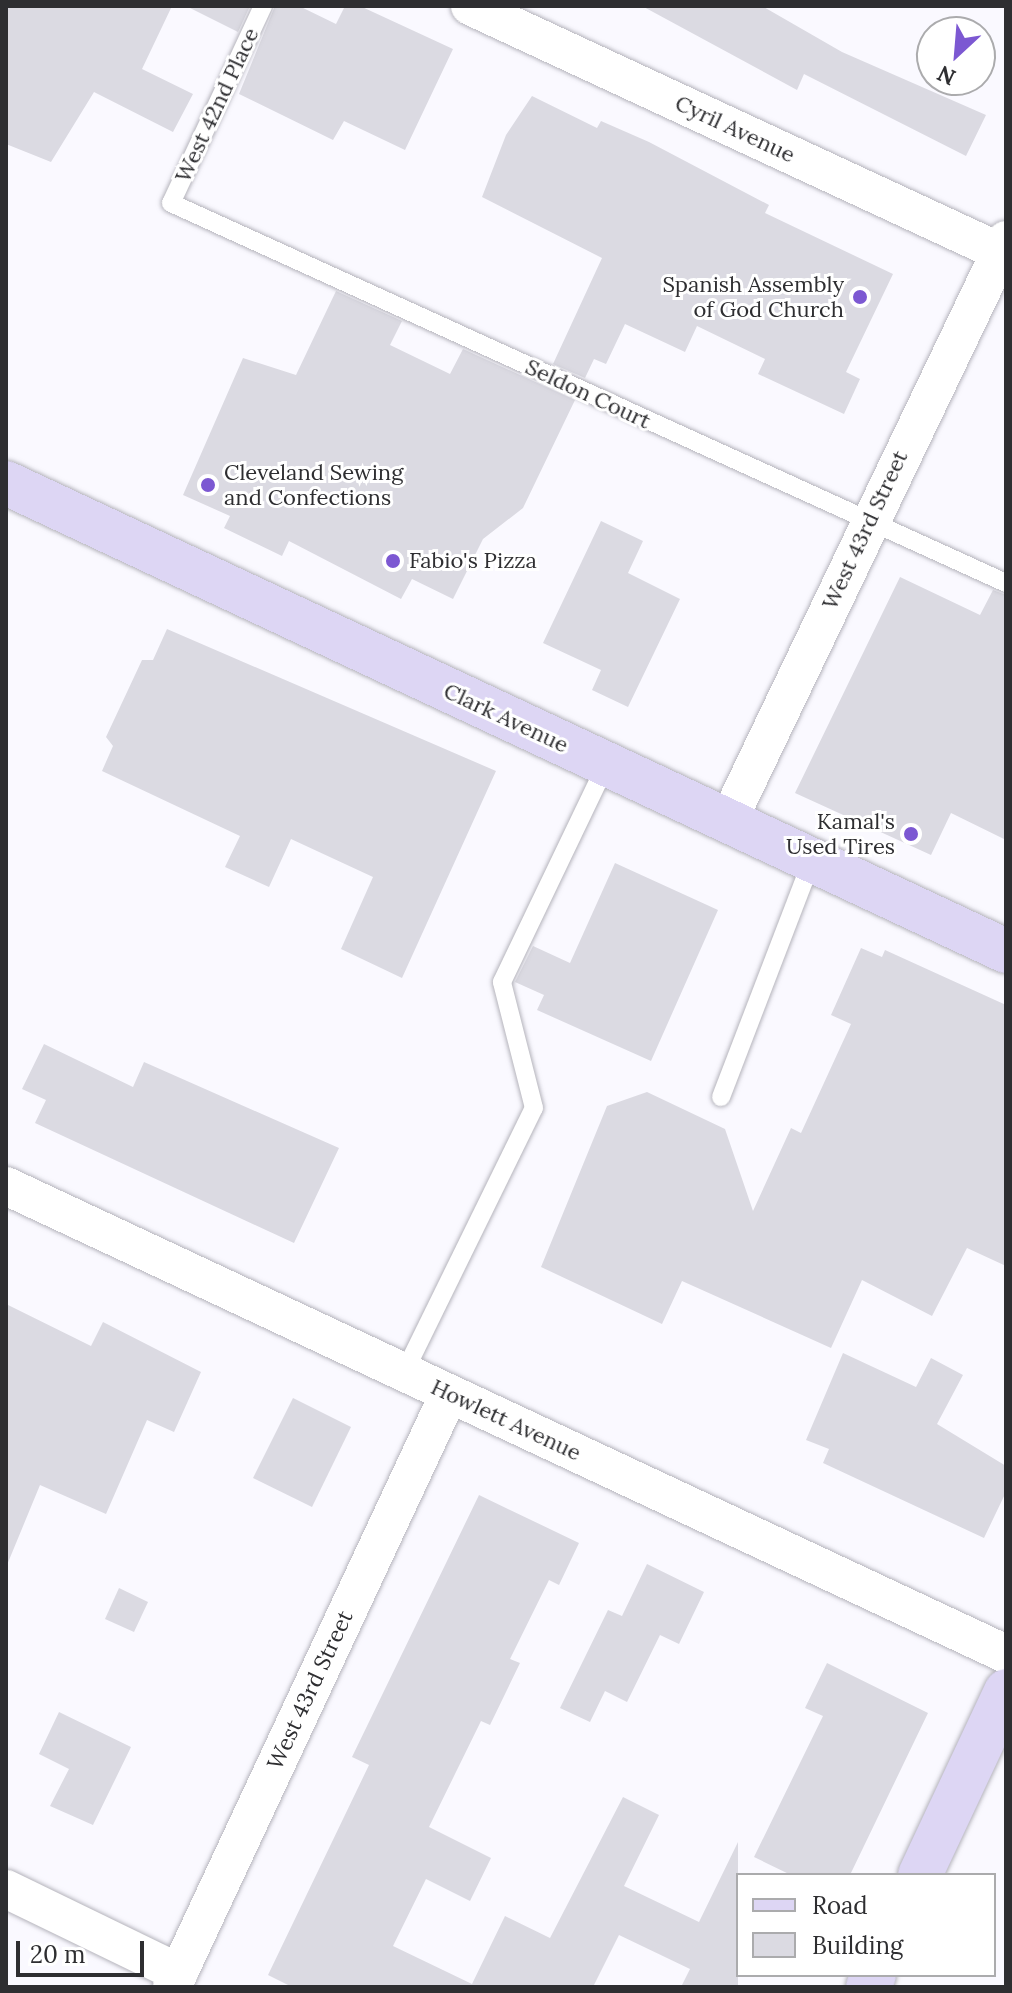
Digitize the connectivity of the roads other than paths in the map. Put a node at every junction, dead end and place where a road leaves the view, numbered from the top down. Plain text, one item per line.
1 (263, 6) edge
2 (470, 6) edge
3 (171, 203) joint
4 (1003, 246) edge
5 (6, 483) edge
6 (868, 523) junction
7 (1006, 583) edge
8 (606, 765) junction
9 (728, 821) junction
10 (812, 860) junction
11 (1006, 951) edge
12 (721, 1097) dead end
13 (6, 1186) edge
14 (404, 1373) junction
15 (449, 1394) junction
16 (1006, 1654) edge
17 (1006, 1691) edge
18 (921, 1873) edge
19 (6, 1889) edge
20 (175, 1980) edge

1 - 3 lane, West 42nd Place
2 - 4 street, Cyril Avenue
3 - 6 lane, Seldon Court
4 - 6 street, West 43rd Street
5 - 8 street, Clark Avenue
6 - 7 lane, Seldon Court
6 - 9 street, West 43rd Street
8 - 9 street, Clark Avenue
8 - 14 lane
9 - 10 street, Clark Avenue
10 - 11 street, Clark Avenue
10 - 12 lane
13 - 14 street, Howlett Avenue
14 - 15 street, Howlett Avenue
15 - 16 street, Howlett Avenue
15 - 20 street, West 43rd Street
17 - 18 street
19 - 20 street

